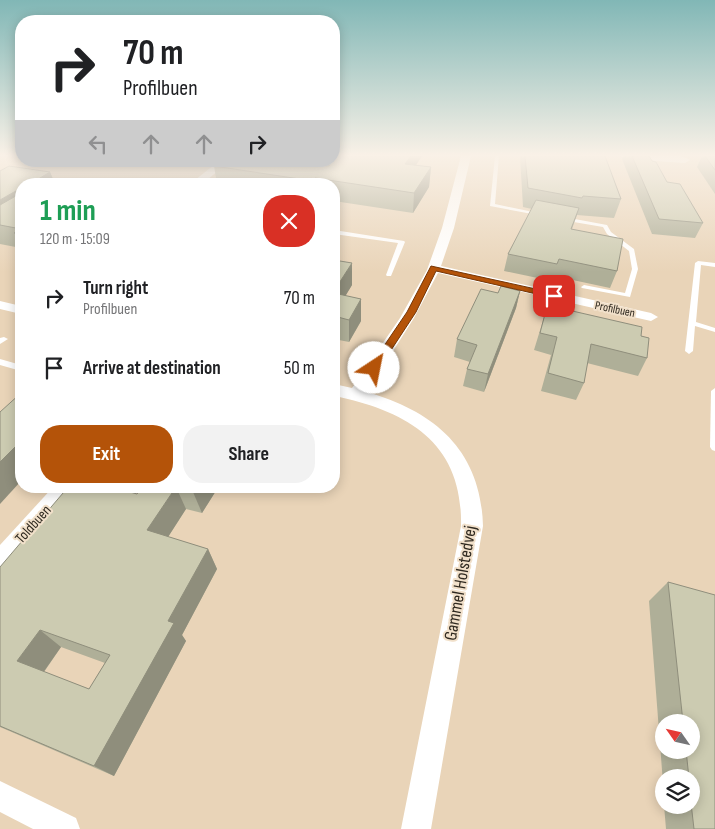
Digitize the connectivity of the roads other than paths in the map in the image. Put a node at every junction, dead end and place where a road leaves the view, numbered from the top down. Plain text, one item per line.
1 (456, 195) edge
2 (493, 195) edge
3 (549, 216) edge
4 (558, 218) edge
5 (340, 233) edge
6 (715, 265) edge
7 (434, 268) junction
8 (389, 275) dead end
9 (588, 303) junction
10 (0, 305) edge
11 (15, 309) edge
12 (651, 317) dead end
13 (692, 323) junction
14 (715, 330) edge
15 (689, 351) dead end
16 (0, 362) edge
17 (15, 366) edge
18 (340, 391) edge
19 (715, 391) edge
20 (357, 394) junction
21 (715, 447) edge
22 (61, 493) edge
23 (0, 561) edge
24 (0, 796) edge
25 (65, 829) edge
26 (416, 829) edge

1 - 7 street
2 - 3 lane
4 - 9 lane
5 - 8 lane
6 - 13 lane
7 - 9 street, Profilbuen
7 - 20 street
9 - 12 street, Profilbuen
10 - 11 street
13 - 14 lane
13 - 15 lane
16 - 17 lane
18 - 20 street, Gammel Holstedvej
19 - 21 lane
20 - 26 street, Gammel Holstedvej
22 - 23 street, Toldbuen
24 - 25 street

